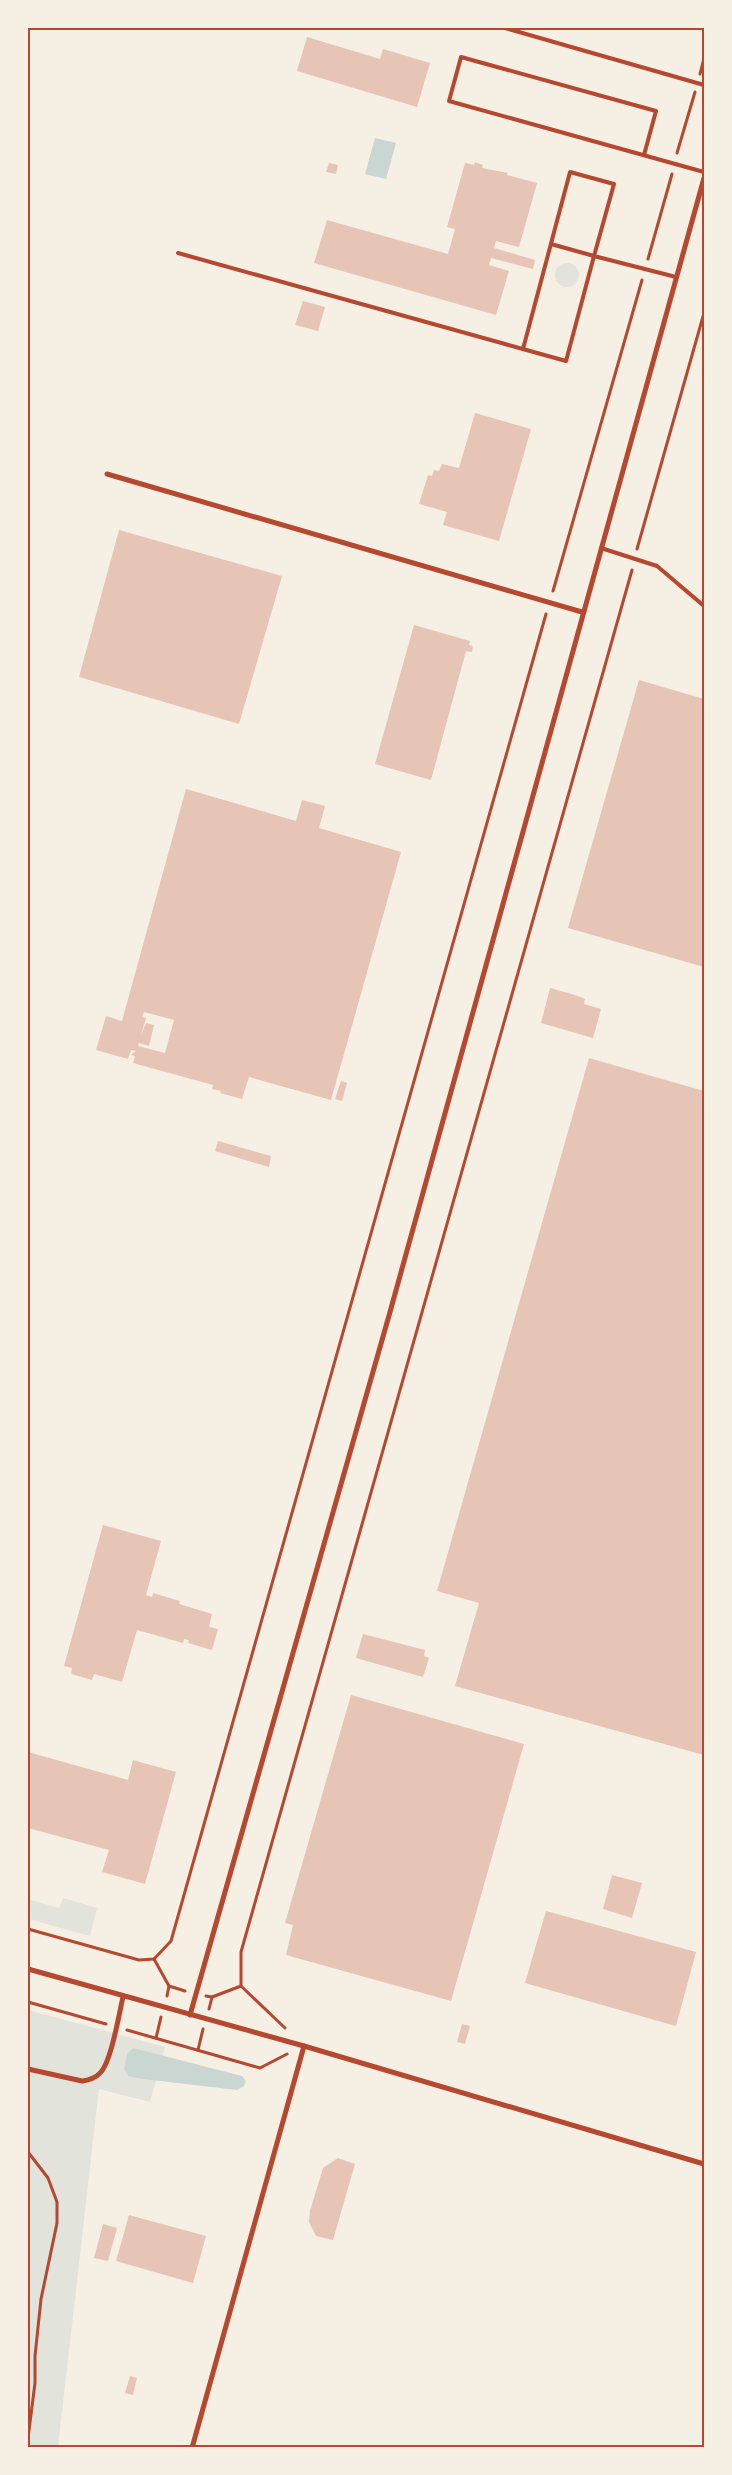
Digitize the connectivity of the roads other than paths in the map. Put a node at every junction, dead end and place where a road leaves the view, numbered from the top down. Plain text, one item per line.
1 (505, 28) edge
2 (704, 85) edge
3 (644, 155) junction
4 (704, 172) edge
5 (704, 178) edge
6 (550, 244) junction
7 (178, 254) dead end
8 (594, 256) junction
9 (676, 277) junction
10 (522, 350) junction
11 (107, 474) dead end
12 (601, 548) junction
13 (704, 606) edge
14 (582, 612) junction
15 (28, 1970) edge
16 (123, 1997) junction
17 (190, 2015) junction
18 (304, 2046) junction
19 (28, 2069) edge
20 (704, 2164) edge
21 (192, 2448) edge

1 - 2 lane
3 - 3 lane
3 - 4 lane
5 - 9 street
6 - 8 lane
6 - 8 lane
6 - 10 lane
7 - 10 lane
8 - 9 lane
8 - 10 lane
9 - 12 street
11 - 14 street
12 - 13 lane
12 - 14 street
14 - 17 street
15 - 16 street
16 - 17 street
16 - 19 street
17 - 18 street
18 - 20 street
18 - 21 street

